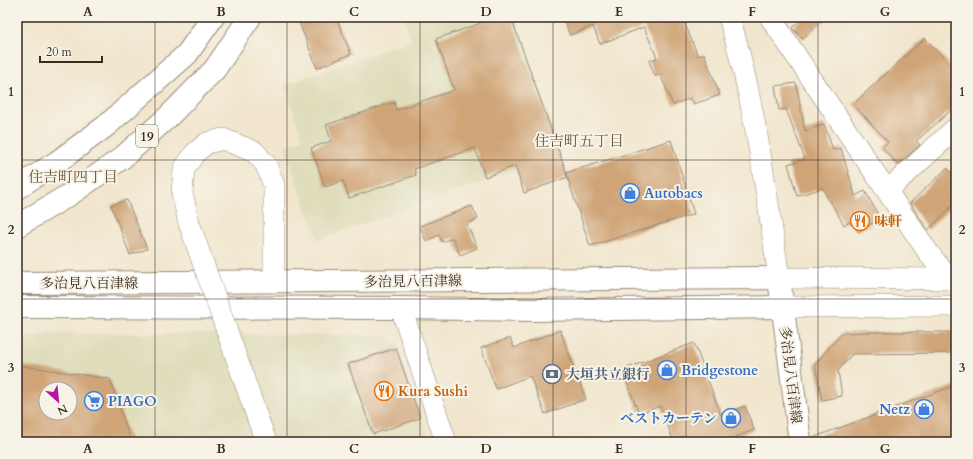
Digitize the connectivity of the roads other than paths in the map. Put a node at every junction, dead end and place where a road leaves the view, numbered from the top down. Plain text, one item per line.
1 (250, 17) edge
2 (729, 17) edge
3 (770, 17) edge
4 (207, 20) edge
5 (956, 128) edge
6 (17, 188) edge
7 (888, 190) junction
8 (17, 226) edge
9 (779, 278) junction
10 (952, 278) edge
11 (274, 282) junction
12 (17, 283) edge
13 (956, 306) edge
14 (17, 307) edge
15 (783, 307) junction
16 (401, 308) junction
17 (266, 442) edge
18 (446, 442) edge
19 (800, 442) edge

1 - 8 main road, 19
2 - 9 street
3 - 7 street
4 - 6 main road, 19
5 - 7 street
7 - 10 street
9 - 10 street
9 - 11 main road, 多治見八百津線
9 - 15 main road, 多治見八百津線
11 - 12 main road, 多治見八百津線
11 - 17 street, bridge
13 - 15 street
14 - 16 main road, 多治見八百津線
15 - 16 main road, 多治見八百津線
15 - 19 main road, 多治見八百津線
16 - 18 street

